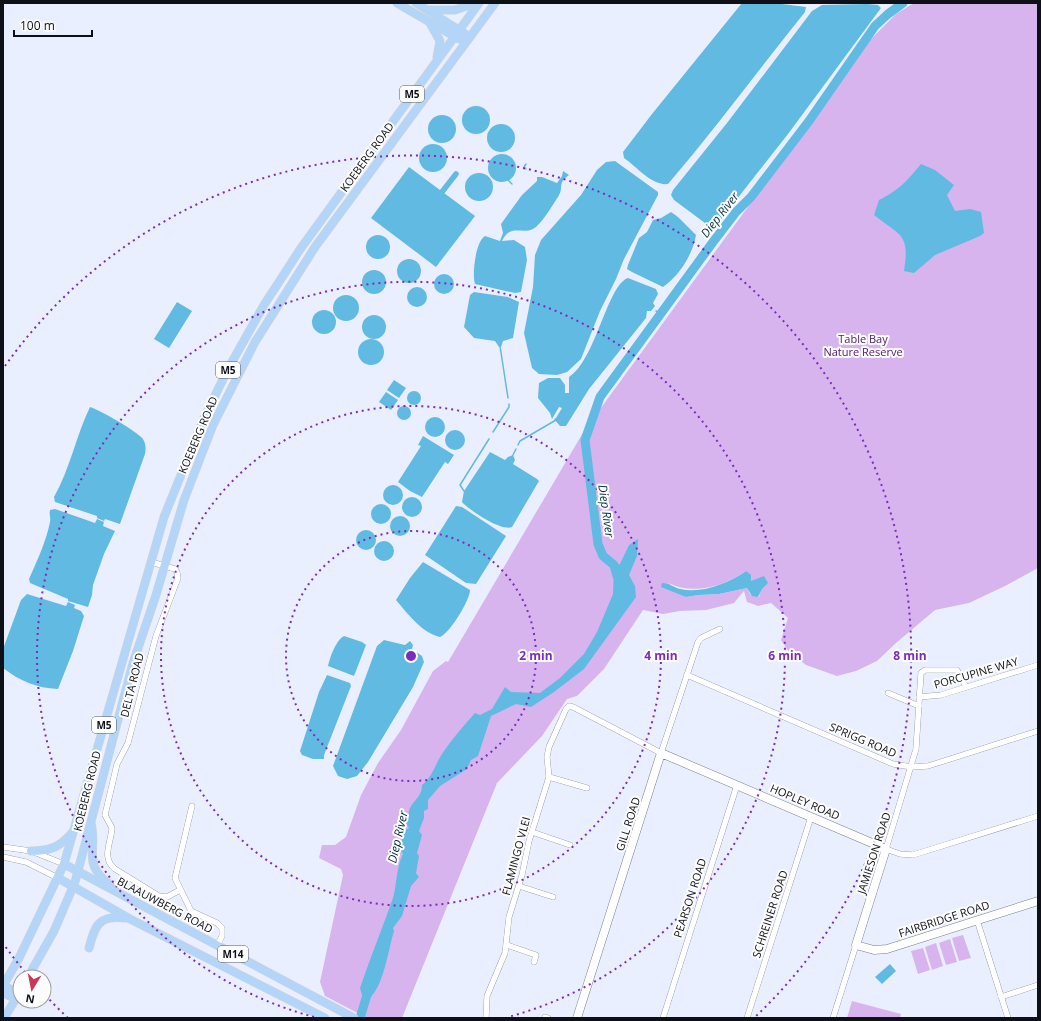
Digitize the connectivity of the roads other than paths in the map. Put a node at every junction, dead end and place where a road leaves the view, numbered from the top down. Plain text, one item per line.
1 (397, 3) edge
2 (416, 3) edge
3 (475, 3) edge
4 (479, 3) edge
5 (495, 3) edge
6 (427, 10) junction
7 (429, 21) junction
8 (457, 34) junction
9 (468, 41) junction
10 (432, 67) junction
11 (151, 562) junction
12 (164, 566) junction
13 (720, 629) dead end
14 (1038, 665) edge
15 (687, 675) junction
16 (966, 687) junction
17 (888, 693) dead end
18 (919, 694) junction
19 (573, 706) joint
20 (919, 706) junction
21 (1038, 731) edge
22 (661, 753) junction
23 (912, 767) junction
24 (549, 777) junction
25 (737, 785) junction
26 (587, 788) dead end
27 (192, 806) dead end
28 (1038, 816) edge
29 (811, 817) junction
30 (90, 820) junction
31 (74, 832) junction
32 (532, 832) junction
33 (570, 845) dead end
34 (3, 847) edge
35 (886, 850) junction
36 (31, 851) junction
37 (3, 856) edge
38 (64, 864) junction
39 (78, 872) junction
40 (58, 878) junction
41 (519, 886) junction
42 (73, 888) junction
43 (180, 890) junction
44 (125, 896) junction
45 (553, 897) dead end
46 (1038, 901) edge
47 (130, 918) junction
48 (977, 920) junction
49 (507, 945) junction
50 (217, 946) junction
51 (856, 946) junction
52 (89, 948) dead end
53 (534, 962) dead end
54 (33, 969) edge
55 (1038, 985) edge
56 (3, 986) edge
57 (12, 991) edge
58 (1001, 997) junction
59 (12, 1005) edge
60 (4, 1018) edge
61 (325, 1018) edge
62 (354, 1018) edge
63 (486, 1018) edge
64 (577, 1018) edge
65 (663, 1018) edge
66 (747, 1018) edge
67 (833, 1018) edge
68 (1008, 1018) edge

1 - 7 main road
2 - 6 main road
3 - 6 main road
4 - 8 main road, KOEBERG ROAD / M5
5 - 9 main road, KOEBERG ROAD / M5
6 - 8 main road
7 - 8 main road
7 - 10 main road
8 - 9 main road
8 - 10 main road, KOEBERG ROAD / M5
9 - 12 main road, KOEBERG ROAD / M5
10 - 11 main road, KOEBERG ROAD / M5
11 - 12 street, DELTA ROAD
11 - 31 main road, KOEBERG ROAD / M5
12 - 30 main road, KOEBERG ROAD / M5
12 - 43 street, DELTA ROAD
13 - 15 street, GILL ROAD
14 - 16 street, PORCUPINE WAY
15 - 22 street, GILL ROAD
15 - 23 street, SPRIGG ROAD
16 - 18 street, PORCUPINE WAY
16 - 18 street, JAMIESON ROAD
17 - 20 street
18 - 20 street, JAMIESON ROAD
19 - 22 street, HOPLEY ROAD
19 - 24 street, FLAMINGO VLEI
20 - 23 street, JAMIESON ROAD
21 - 23 street, SPRIGG ROAD
22 - 25 street, HOPLEY ROAD
22 - 64 street, GILL ROAD
23 - 35 street, JAMIESON ROAD
24 - 26 street
24 - 32 street, FLAMINGO VLEI
25 - 29 street, HOPLEY ROAD
25 - 65 street, PEARSON ROAD
27 - 43 street
28 - 35 street, HOPLEY ROAD
29 - 35 street, HOPLEY ROAD
29 - 66 street, SCHREINER ROAD
30 - 39 main road, KOEBERG ROAD / M5
30 - 44 main road
31 - 36 main road
31 - 38 main road, KOEBERG ROAD / M5
32 - 33 street
32 - 41 street, FLAMINGO VLEI
34 - 36 street, BLAAUWBERG ROAD
35 - 51 street, JAMIESON ROAD
36 - 38 street, BLAAUWBERG ROAD
37 - 40 street
38 - 39 main road, BLAAUWBERG ROAD / M14
38 - 40 main road, M5
39 - 42 main road, M5
39 - 44 main road, BLAAUWBERG ROAD / M14
40 - 42 main road, M14
40 - 56 main road, M5
41 - 45 street
41 - 49 street, FLAMINGO VLEI
42 - 47 main road, M14
42 - 54 main road, M5
43 - 50 street
44 - 50 main road, BLAAUWBERG ROAD / M14
46 - 48 street, FAIRBRIDGE ROAD
47 - 52 main road
47 - 61 main road, M14
48 - 51 street, FAIRBRIDGE ROAD
48 - 58 street
49 - 53 street
49 - 63 street, FLAMINGO VLEI
50 - 62 main road, BLAAUWBERG ROAD / M14
51 - 67 street, JAMIESON ROAD
55 - 58 street
56 - 57 main road
58 - 68 street
59 - 60 main road

